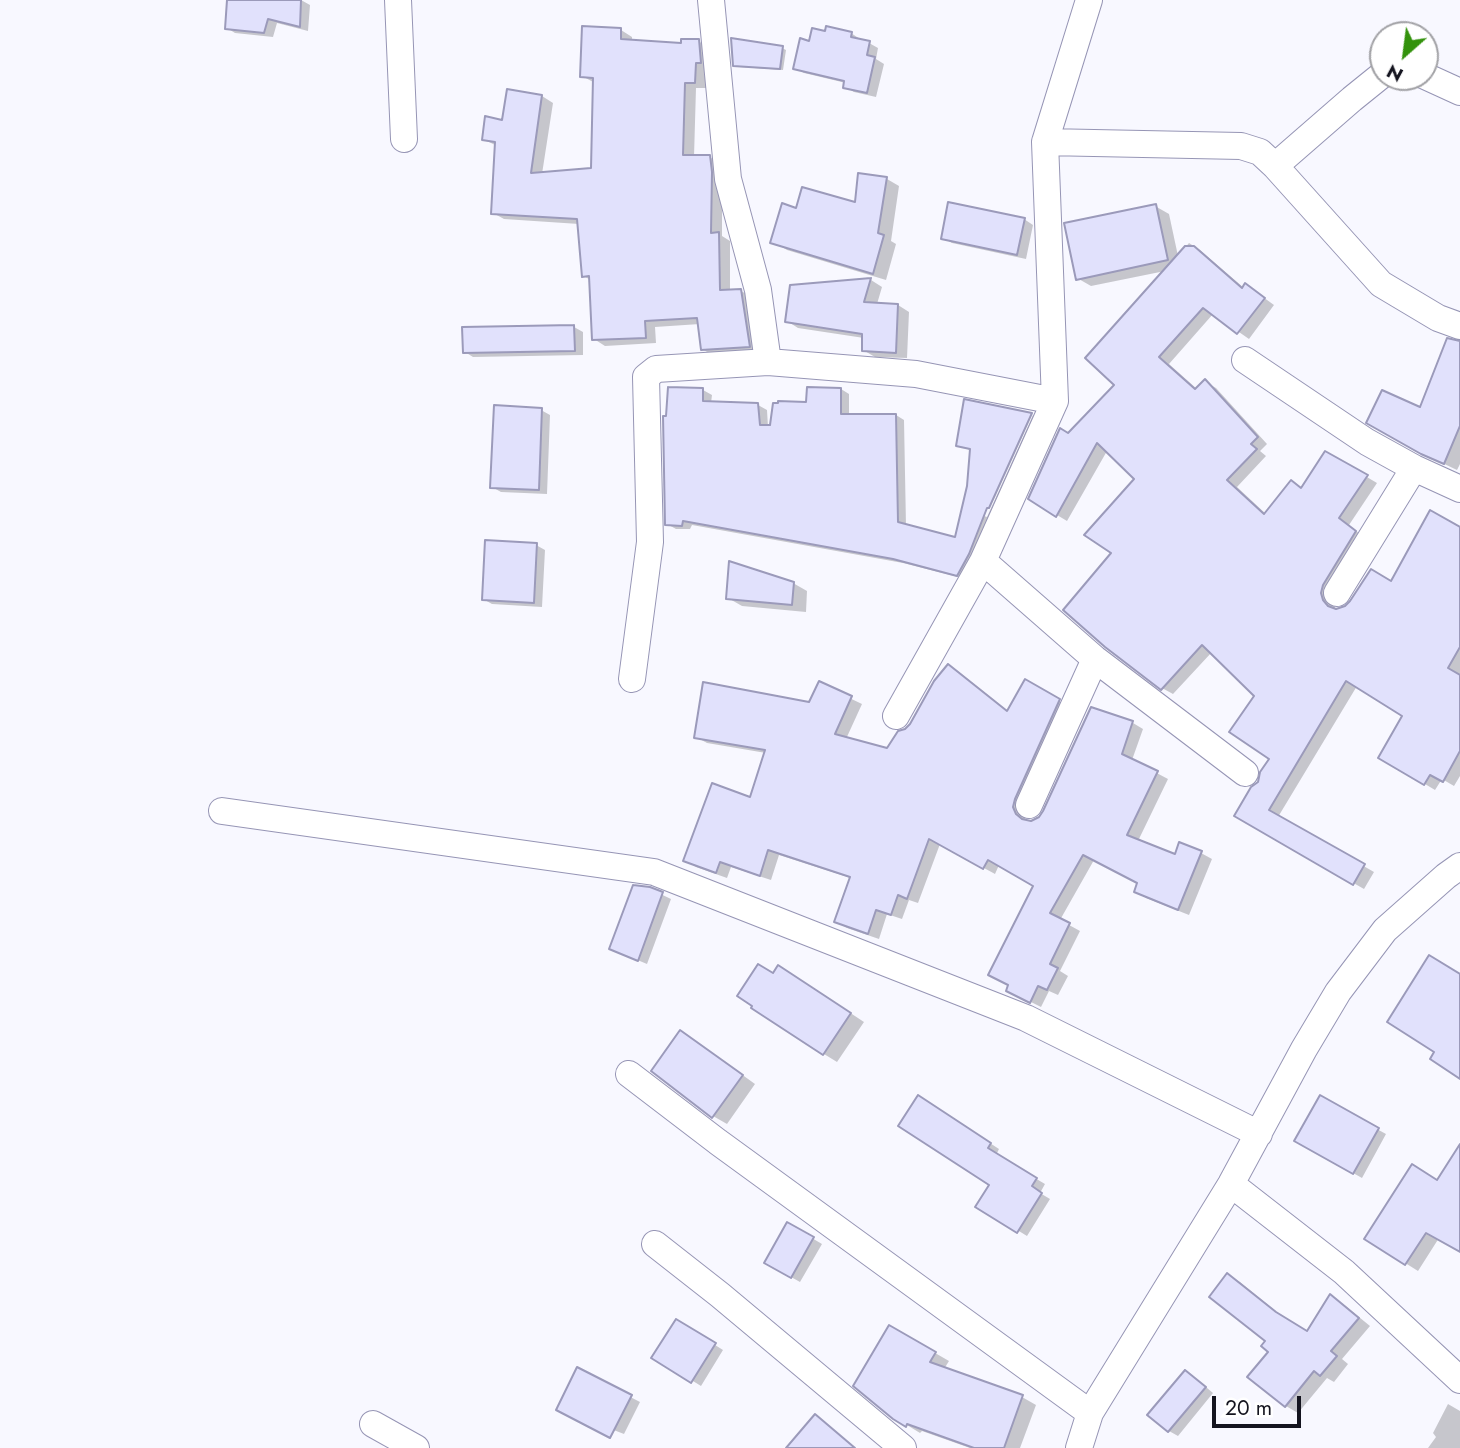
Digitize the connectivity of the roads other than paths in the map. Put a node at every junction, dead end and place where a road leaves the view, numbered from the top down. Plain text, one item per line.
1 (398, 0) edge
2 (711, 0) edge
3 (1088, 0) edge
4 (1439, 82) edge
5 (1369, 85) edge
6 (1460, 92) edge
7 (404, 138) dead end
8 (1045, 142) junction
9 (1275, 166) junction
10 (1460, 326) edge
11 (1245, 360) dead end
12 (768, 362) junction
13 (1055, 401) junction
14 (1414, 468) junction
15 (1460, 489) edge
16 (983, 561) junction
17 (1337, 593) dead end
18 (1095, 659) junction
19 (632, 679) dead end
20 (895, 716) dead end
21 (1245, 773) dead end
22 (1029, 805) dead end
23 (222, 811) dead end
24 (1455, 876) edge
25 (629, 1074) dead end
26 (1259, 1134) junction
27 (1231, 1184) junction
28 (654, 1244) dead end
29 (1460, 1380) edge
30 (1090, 1413) junction
31 (373, 1424) dead end
32 (416, 1448) edge
33 (903, 1448) edge
34 (1079, 1448) edge

1 - 7 street
2 - 12 street
3 - 8 street
4 - 6 street
5 - 9 street
8 - 9 street
8 - 13 street
9 - 10 street
11 - 14 street
12 - 13 street
12 - 19 street
13 - 16 street
14 - 15 street
14 - 17 street
16 - 18 street
16 - 20 street
18 - 21 street
18 - 22 street
23 - 26 street
24 - 26 street
25 - 30 street
26 - 27 street
27 - 29 street
27 - 30 street
28 - 33 street
30 - 34 street
31 - 32 street

